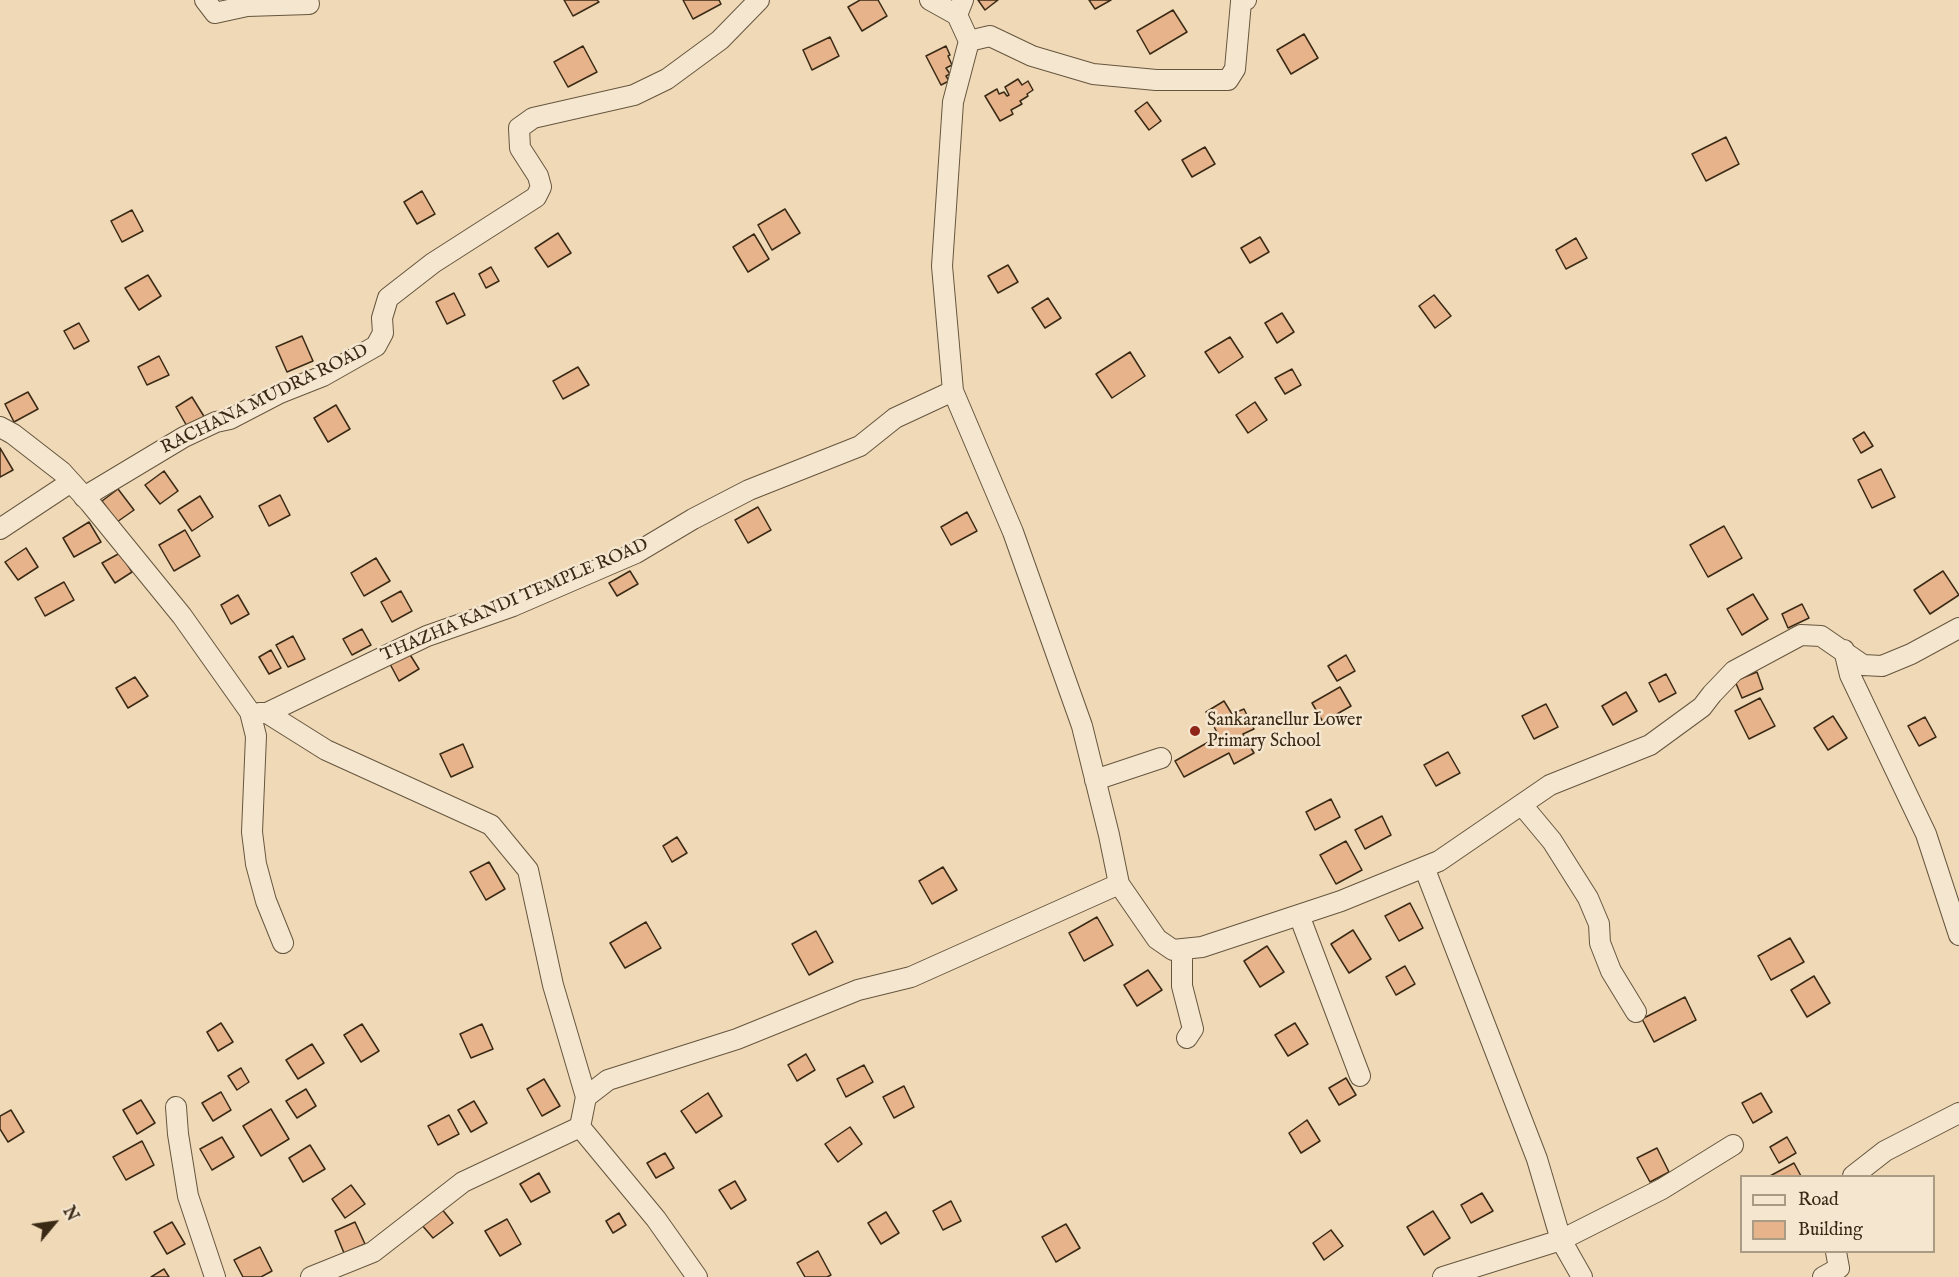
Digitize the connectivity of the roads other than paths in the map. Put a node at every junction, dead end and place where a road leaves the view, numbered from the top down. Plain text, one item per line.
1 (206, 0) edge
2 (759, 0) edge
3 (930, 0) edge
4 (1246, 0) edge
5 (309, 4) dead end
6 (960, 8) edge
7 (969, 41) junction
8 (953, 391) junction
9 (0, 427) edge
10 (71, 482) junction
11 (84, 497) junction
12 (0, 529) edge
13 (1959, 628) edge
14 (1844, 650) junction
15 (258, 713) junction
16 (1161, 759) dead end
17 (1095, 780) junction
18 (1522, 805) junction
19 (1424, 867) junction
20 (1119, 884) junction
21 (1299, 915) junction
22 (1959, 935) edge
23 (283, 943) dead end
24 (1182, 949) junction
25 (1636, 1012) dead end
26 (1187, 1038) dead end
27 (1360, 1076) dead end
28 (586, 1097) junction
29 (176, 1107) dead end
30 (1959, 1113) edge
31 (580, 1127) junction
32 (1733, 1145) dead end
33 (1854, 1175) edge
34 (1561, 1240) junction
35 (1836, 1253) edge
36 (215, 1277) edge
37 (311, 1277) edge
38 (697, 1277) edge
39 (1443, 1277) edge
40 (1582, 1277) edge
41 (1823, 1277) edge

1 - 5 street
2 - 11 street, RACHANA MUDRA ROAD
3 - 6 street
4 - 7 street
6 - 7 street
7 - 8 street
8 - 15 street, THAZHA KANDI TEMPLE ROAD
8 - 17 street
9 - 10 street
10 - 11 street
10 - 12 street
11 - 15 street
13 - 14 street
14 - 18 street
14 - 22 street
15 - 23 street
15 - 28 street
16 - 17 street
17 - 20 street
18 - 19 street
18 - 25 street
19 - 21 street
19 - 34 street
20 - 24 street
20 - 28 street
21 - 24 street
21 - 27 street
24 - 26 street
28 - 31 street
29 - 36 street
30 - 33 street
31 - 37 street
31 - 38 street
32 - 34 street
34 - 39 street
34 - 40 street
35 - 41 street

